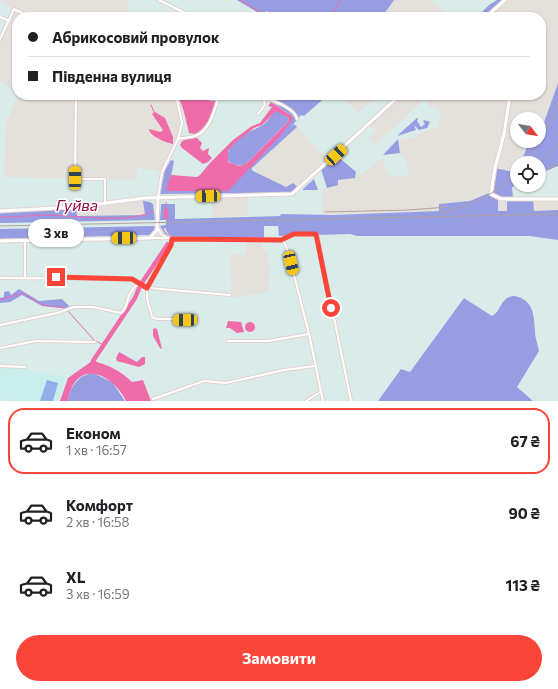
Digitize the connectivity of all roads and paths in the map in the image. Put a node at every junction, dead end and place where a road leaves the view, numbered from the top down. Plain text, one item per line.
1 (159, 0) edge
2 (505, 0) edge
3 (183, 12) edge
4 (492, 12) edge
5 (12, 14) edge
6 (0, 17) edge
7 (9, 21) junction
8 (0, 39) edge
9 (76, 100) edge
10 (177, 100) edge
11 (217, 100) edge
12 (264, 100) edge
13 (272, 100) edge
14 (395, 100) edge
15 (509, 100) edge
16 (258, 114) dead end
17 (297, 119) dead end
18 (178, 139) junction
19 (149, 198) junction
20 (158, 198) junction
21 (163, 198) junction
22 (558, 199) edge
23 (105, 202) junction
24 (158, 206) junction
25 (0, 211) edge
26 (158, 227) junction
27 (150, 238) junction
28 (171, 239) junction
29 (25, 240) junction
30 (281, 240) junction
31 (0, 241) edge
32 (25, 277) junction
33 (0, 278) edge
34 (138, 283) junction
35 (147, 288) junction
36 (230, 295) dead end
37 (196, 320) dead end
38 (0, 325) edge
39 (309, 334) junction
40 (228, 341) dead end
41 (95, 342) dead end
42 (0, 348) edge
43 (0, 366) edge
44 (315, 366) junction
45 (25, 367) dead end
46 (320, 392) junction
47 (152, 399) dead end
48 (306, 401) edge
49 (323, 401) edge
50 (351, 401) edge

1 - 3 street
2 - 4 street
5 - 7 street
6 - 7 street
7 - 8 street
9 - 23 street
10 - 18 street
11 - 18 street
12 - 16 street
13 - 17 street
14 - 21 street
15 - 22 street
18 - 20 street
19 - 20 street
19 - 23 street
19 - 24 street
20 - 21 street
20 - 24 street
21 - 24 street
23 - 25 street
24 - 26 street
26 - 27 street
26 - 28 street
27 - 28 street
27 - 29 street
28 - 30 street
28 - 35 street
29 - 31 street
29 - 32 street
30 - 39 street
30 - 50 street
32 - 33 street
32 - 34 street
34 - 35 street
34 - 38 street
35 - 36 street
35 - 37 street
39 - 40 street
39 - 44 street
41 - 42 street
43 - 45 street
44 - 46 street
44 - 47 street
46 - 48 street
46 - 49 street

